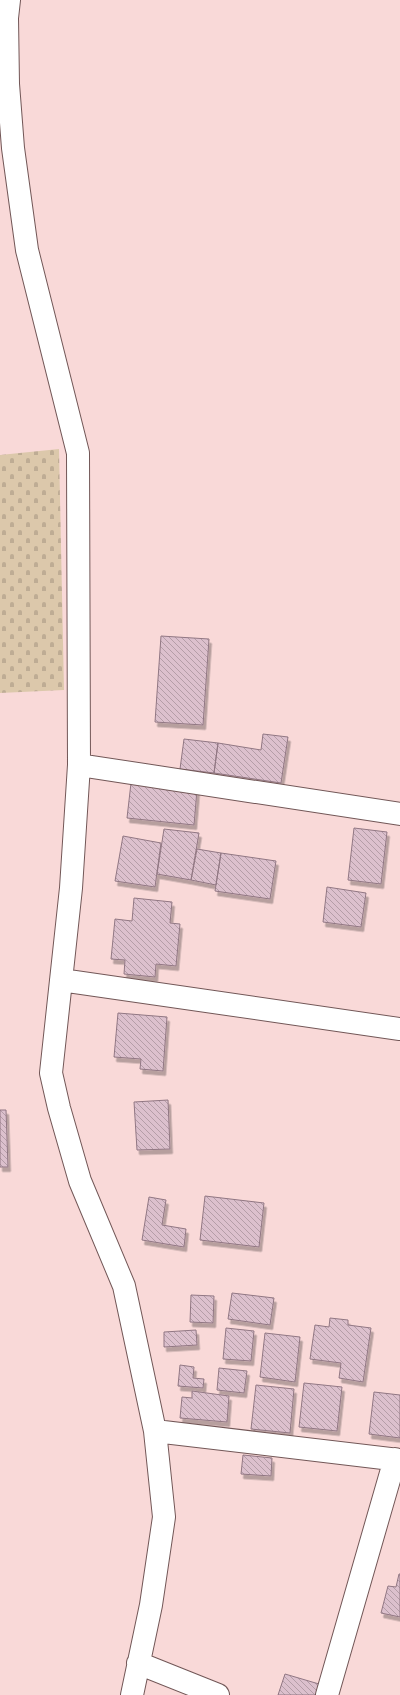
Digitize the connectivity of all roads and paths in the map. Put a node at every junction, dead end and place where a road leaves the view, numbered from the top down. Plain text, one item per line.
1 (9, 0) edge
2 (79, 765) junction
3 (400, 814) edge
4 (61, 980) junction
5 (400, 1029) edge
6 (155, 1431) junction
7 (398, 1460) edge
8 (138, 1663) junction
9 (132, 1695) edge
10 (218, 1695) edge
11 (327, 1695) edge

1 - 2 street
2 - 3 street
2 - 4 street
4 - 5 street
4 - 6 street
6 - 7 street
6 - 8 street
7 - 11 street
8 - 9 street
8 - 10 street

